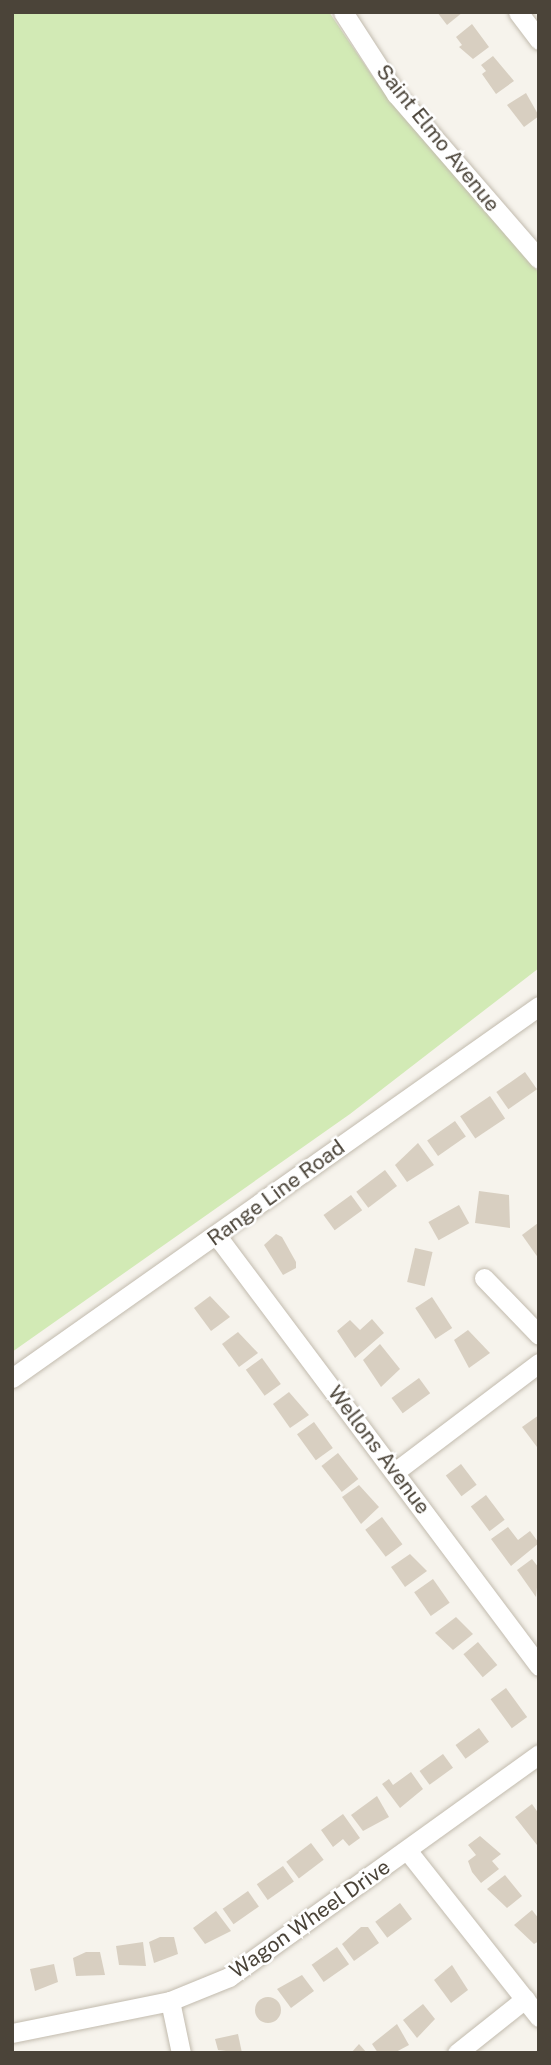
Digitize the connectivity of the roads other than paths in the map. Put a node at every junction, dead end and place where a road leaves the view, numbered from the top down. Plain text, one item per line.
1 (342, 12) edge
2 (518, 12) edge
3 (539, 40) edge
4 (539, 258) edge
5 (539, 1006) edge
6 (216, 1236) junction
7 (484, 1278) dead end
8 (539, 1335) edge
9 (539, 1363) edge
10 (12, 1378) edge
11 (396, 1471) junction
12 (539, 1666) edge
13 (539, 1754) edge
14 (407, 1850) junction
15 (525, 1999) junction
16 (170, 2001) junction
17 (539, 2017) edge
18 (12, 2033) edge
19 (181, 2053) edge
20 (457, 2053) edge

1 - 4 street, Saint Elmo Avenue
2 - 3 street
5 - 6 street, Range Line Road
6 - 10 street, Range Line Road
6 - 11 street, Wellons Avenue
7 - 8 street
9 - 11 street
11 - 12 street, Wellons Avenue
13 - 14 street, Wagon Wheel Drive
14 - 15 street
14 - 16 street, Wagon Wheel Drive
15 - 17 street
15 - 20 street
16 - 18 street, Wagon Wheel Drive
16 - 19 street

